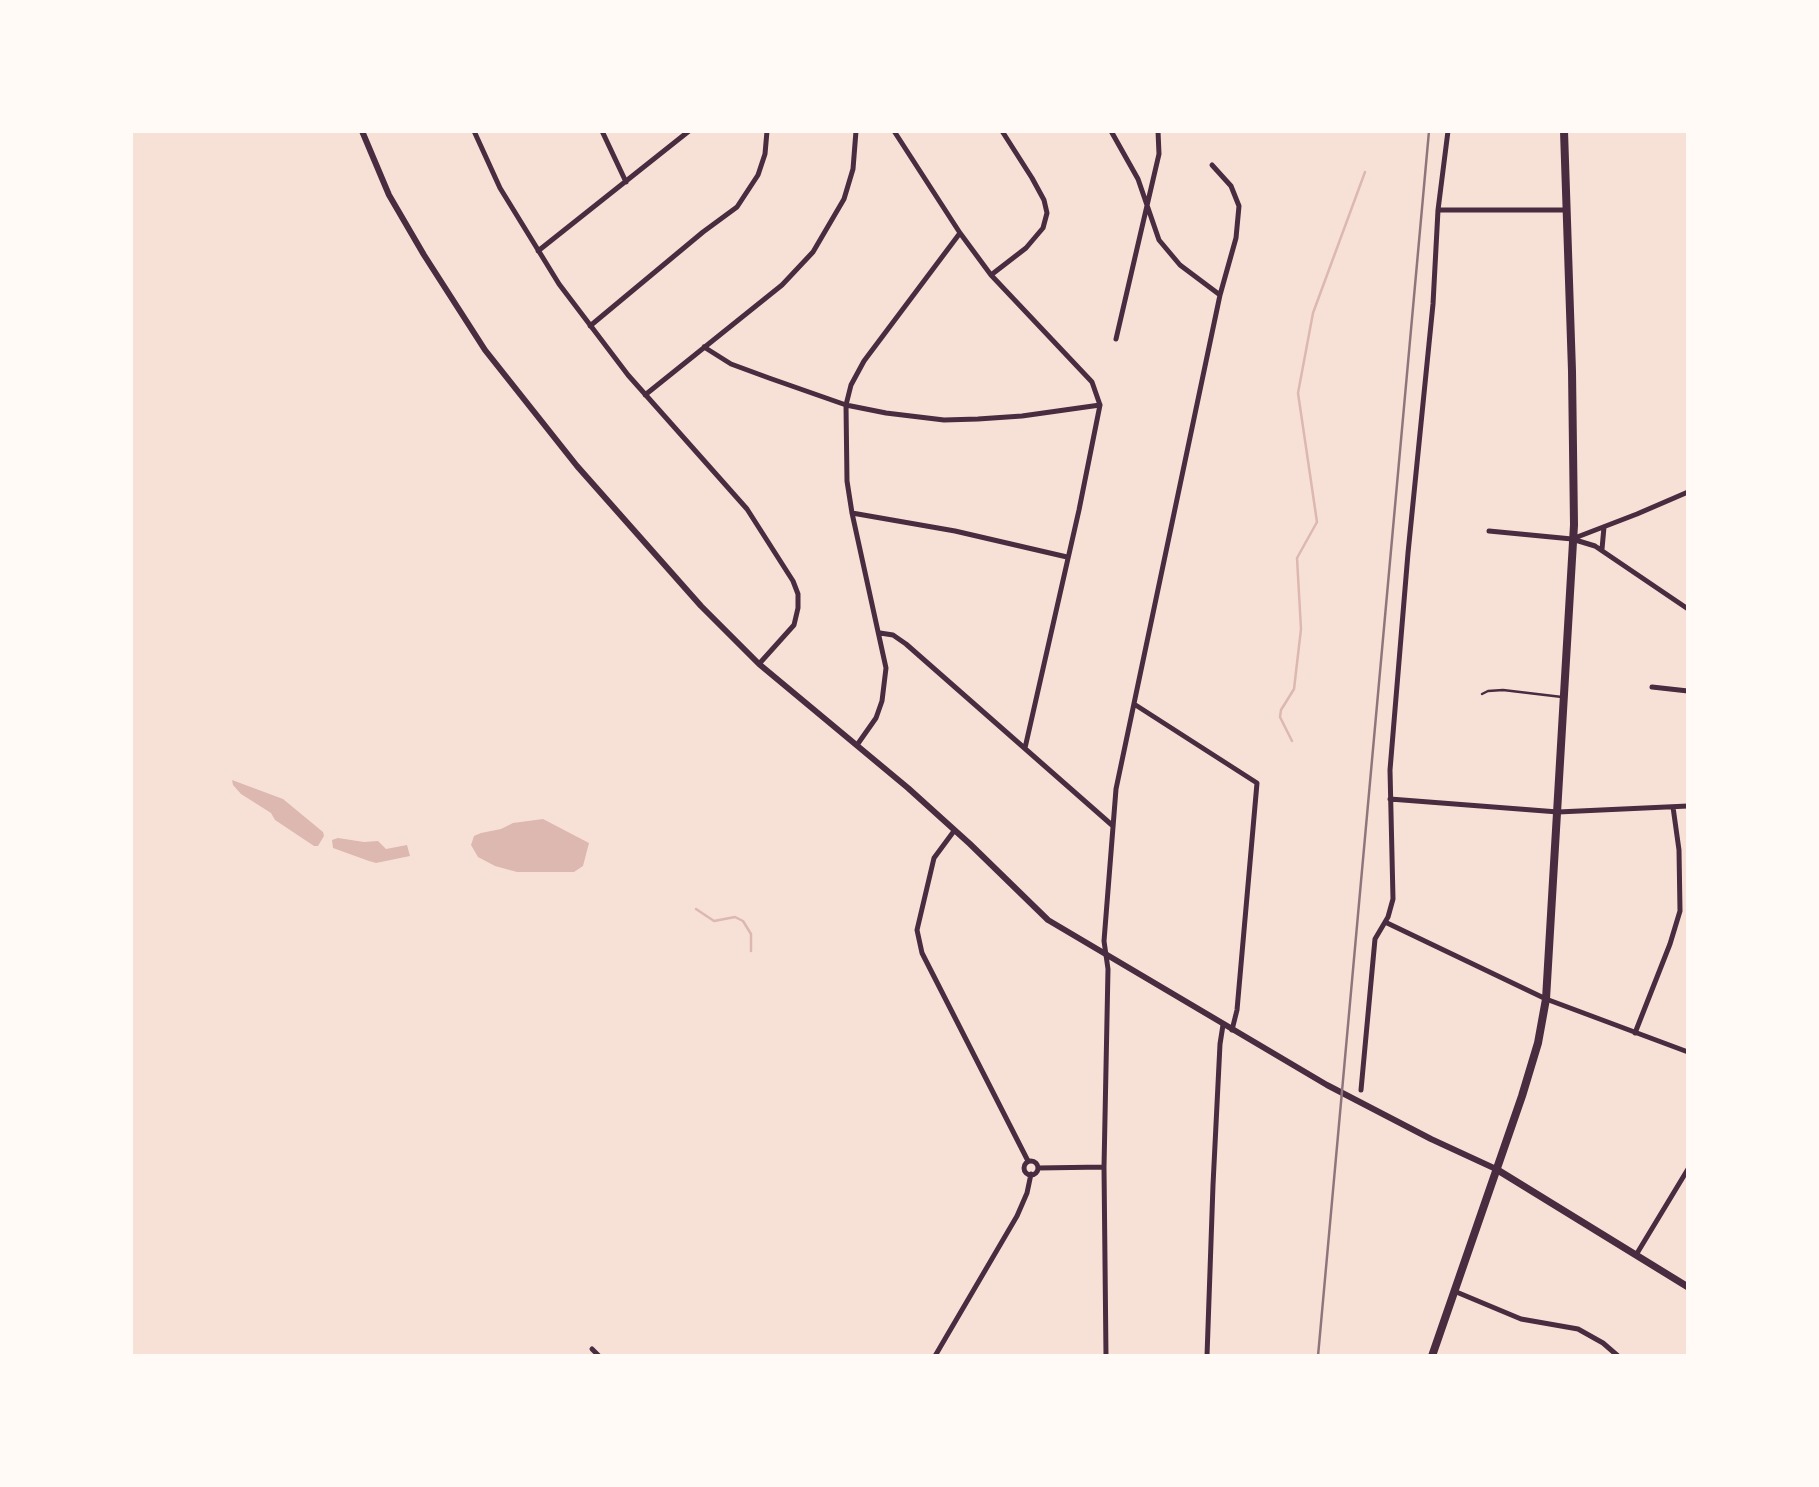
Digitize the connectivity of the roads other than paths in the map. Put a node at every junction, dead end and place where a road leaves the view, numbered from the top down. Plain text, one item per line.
1 (362, 131) edge
2 (474, 131) edge
3 (602, 131) edge
4 (689, 131) edge
5 (767, 131) edge
6 (856, 131) edge
7 (894, 131) edge
8 (1002, 131) edge
9 (1111, 131) edge
10 (1158, 131) edge
11 (1448, 131) edge
12 (1564, 131) edge
13 (1212, 165) dead end
14 (626, 182) junction
15 (1147, 207) junction
16 (1438, 210) junction
17 (1566, 210) junction
18 (960, 233) junction
19 (538, 251) junction
20 (991, 275) junction
21 (1220, 295) junction
22 (590, 326) junction
23 (1116, 339) dead end
24 (704, 347) junction
25 (645, 395) junction
26 (846, 405) junction
27 (1100, 405) junction
28 (1688, 492) edge
29 (852, 513) junction
30 (1604, 527) junction
31 (1489, 531) dead end
32 (1573, 539) junction
33 (1602, 549) junction
34 (1067, 557) junction
35 (1688, 609) edge
36 (880, 633) junction
37 (759, 664) junction
38 (1651, 687) dead end
39 (1688, 691) edge
40 (1482, 694) dead end
41 (1562, 697) junction
42 (1134, 704) junction
43 (857, 745) junction
44 (1025, 748) junction
45 (1390, 799) junction
46 (1688, 806) edge
47 (1673, 807) junction
48 (1558, 812) junction
49 (1113, 826) junction
50 (954, 831) junction
51 (1385, 922) junction
52 (1106, 955) junction
53 (1546, 999) junction
54 (1223, 1024) junction
55 (1232, 1030) junction
56 (1634, 1033) junction
57 (1688, 1052) edge
58 (1361, 1090) dead end
59 (1028, 1161) junction
60 (1104, 1167) junction
61 (1038, 1168) junction
62 (1688, 1169) edge
63 (1496, 1170) junction
64 (1031, 1174) junction
65 (1636, 1255) junction
66 (1688, 1287) edge
67 (1454, 1291) junction
68 (592, 1349) dead end
69 (1433, 1352) edge
70 (600, 1356) edge
71 (935, 1356) edge
72 (1106, 1356) edge
73 (1207, 1356) edge
74 (1443, 1356) edge
75 (1618, 1356) edge

1 - 37 street
2 - 19 street
3 - 14 street
4 - 14 street
5 - 22 street
6 - 24 street
7 - 18 street
8 - 20 street
9 - 15 street
10 - 15 street
11 - 16 street
12 - 17 main road
13 - 21 street
14 - 19 street
15 - 21 street
15 - 23 street
16 - 17 street
16 - 45 street
17 - 32 main road
18 - 20 street
18 - 26 street
19 - 22 street
20 - 27 street
21 - 42 street
22 - 25 street
24 - 25 street
24 - 26 street
25 - 37 street
26 - 27 street
26 - 29 street
27 - 34 street
28 - 30 street
29 - 34 street
29 - 36 street
30 - 32 street
30 - 33 street
31 - 32 street
32 - 33 street
32 - 41 main road
33 - 35 street
34 - 44 street
36 - 43 street
36 - 44 street
37 - 43 street
38 - 39 street
40 - 41 lane
41 - 48 main road
42 - 49 street
42 - 55 street
43 - 50 street
44 - 49 street
45 - 48 street
45 - 51 street
46 - 47 street
47 - 48 street
47 - 56 street
48 - 53 main road
49 - 52 street
50 - 52 street
50 - 59 street
51 - 53 street
51 - 58 street
52 - 54 street
52 - 60 street
53 - 56 street
53 - 63 main road
54 - 55 street
54 - 73 street
55 - 63 street
56 - 57 street
59 - 61 street
59 - 64 street
60 - 61 street
60 - 72 street
61 - 64 street
62 - 65 street
63 - 65 main road
63 - 67 main road
64 - 71 street
65 - 66 main road
67 - 69 main road
67 - 75 street
68 - 70 street
69 - 74 street

